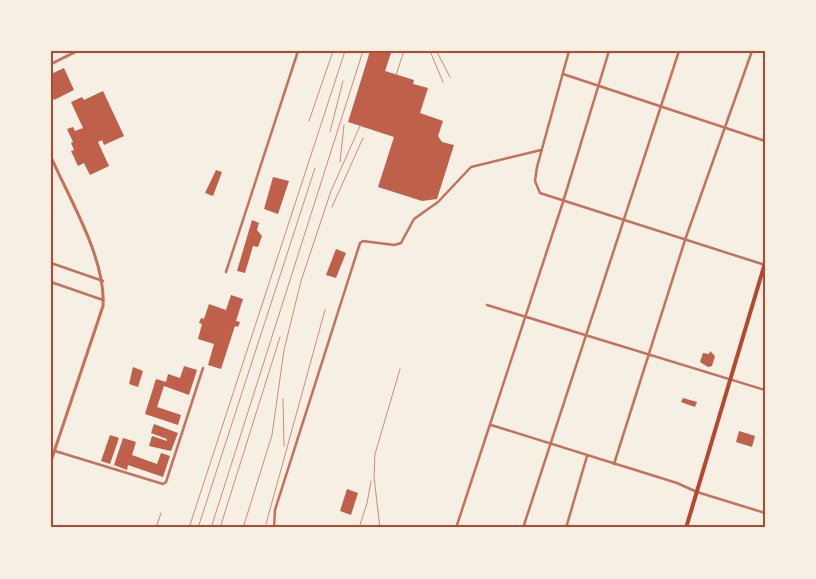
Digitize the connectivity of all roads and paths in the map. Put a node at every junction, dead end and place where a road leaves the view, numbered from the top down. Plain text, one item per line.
1 (77, 51) edge
2 (298, 51) edge
3 (569, 51) edge
4 (609, 51) edge
5 (679, 51) edge
6 (752, 51) edge
7 (51, 64) edge
8 (563, 74) junction
9 (599, 86) junction
10 (660, 106) junction
11 (724, 128) junction
12 (765, 141) edge
13 (541, 150) junction
14 (51, 157) edge
15 (563, 202) junction
16 (622, 220) junction
17 (685, 240) junction
18 (51, 264) edge
19 (765, 264) edge
20 (226, 272) dead end
21 (103, 281) junction
22 (51, 282) edge
23 (103, 300) junction
24 (487, 305) dead end
25 (526, 315) junction
26 (586, 334) junction
27 (648, 354) junction
28 (203, 368) dead end
29 (730, 379) junction
30 (765, 390) edge
31 (491, 425) junction
32 (550, 445) junction
33 (55, 451) junction
34 (587, 456) junction
35 (51, 461) edge
36 (614, 464) junction
37 (697, 492) junction
38 (765, 513) edge
39 (274, 528) edge
40 (456, 528) edge
41 (523, 528) edge
42 (566, 528) edge
43 (686, 528) edge

1 - 7 street
2 - 20 street
3 - 8 street
4 - 9 street
5 - 10 street
6 - 11 street
8 - 9 street
8 - 13 street
9 - 10 street
9 - 15 street
10 - 11 street
10 - 16 street
11 - 12 street
11 - 17 street
13 - 15 street
13 - 39 street
14 - 21 street
15 - 16 street
15 - 25 street
16 - 17 street
16 - 26 street
17 - 19 street
17 - 27 street
18 - 21 street
19 - 29 main road
21 - 23 street
22 - 23 street
23 - 33 street
24 - 25 street
25 - 26 street
25 - 31 street
26 - 27 street
26 - 32 street
27 - 29 street
27 - 36 street
28 - 33 street
29 - 30 street
29 - 37 main road
31 - 32 street
31 - 40 street
32 - 34 street
32 - 41 street
33 - 35 street
34 - 36 street
34 - 42 street
36 - 37 street
37 - 38 street
37 - 43 main road

